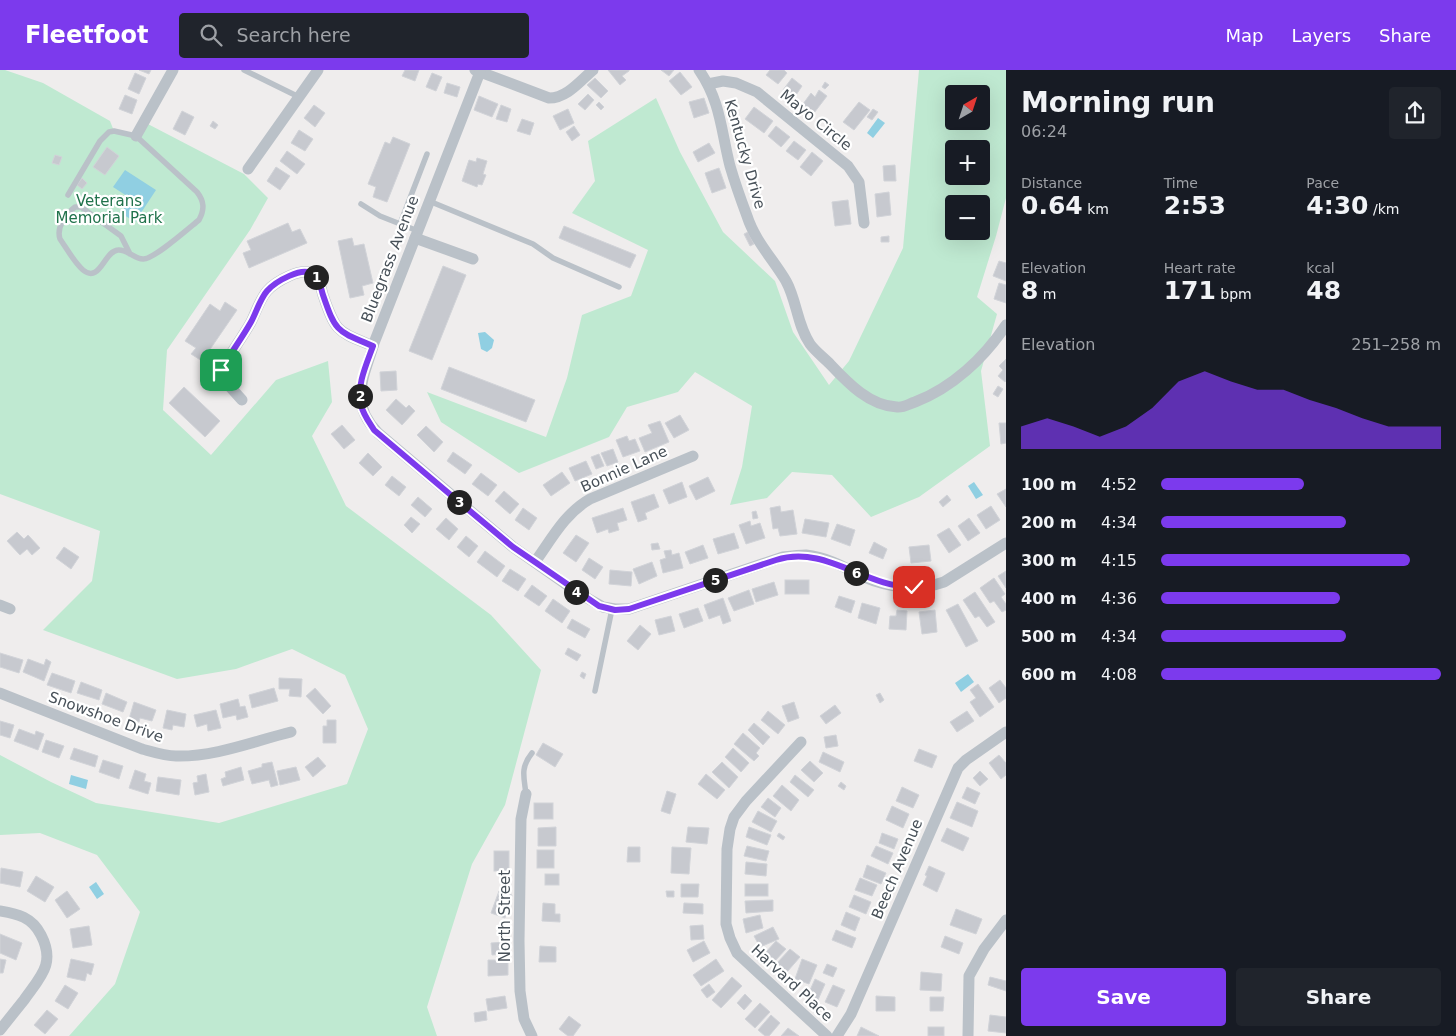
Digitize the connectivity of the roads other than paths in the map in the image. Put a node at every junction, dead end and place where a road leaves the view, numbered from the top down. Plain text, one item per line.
1 (173, 70) edge
2 (244, 70) edge
3 (318, 70) edge
4 (593, 70) edge
5 (699, 70) edge
6 (478, 71) edge
7 (708, 84) junction
8 (299, 97) junction
9 (136, 136) junction
10 (427, 154) dead end
11 (248, 169) dead end
12 (68, 195) dead end
13 (429, 201) junction
14 (361, 204) dead end
15 (864, 223) dead end
16 (400, 224) junction
17 (416, 234) junction
18 (130, 254) junction
19 (473, 259) dead end
20 (619, 287) dead end
21 (1006, 325) edge
22 (373, 346) junction
23 (242, 400) dead end
24 (693, 456) dead end
25 (1006, 543) edge
26 (535, 562) junction
27 (612, 609) junction
28 (595, 691) dead end
29 (0, 693) edge
30 (291, 732) dead end
31 (1006, 732) edge
32 (801, 742) dead end
33 (532, 753) dead end
34 (526, 794) joint
35 (0, 911) edge
36 (1006, 920) edge
37 (0, 1030) edge
38 (532, 1036) edge
39 (827, 1036) edge
40 (838, 1036) edge
41 (968, 1036) edge

1 - 9 street
2 - 8 lane
3 - 8 street
4 - 6 street
5 - 7 street, Kentucky Drive
6 - 13 street, Bluegrass Avenue
7 - 15 street, Mayo Circle
7 - 21 street, Kentucky Drive
8 - 11 street
9 - 12 lane
9 - 18 lane
10 - 16 lane
13 - 17 street, Bluegrass Avenue
13 - 20 lane
14 - 16 lane
16 - 17 lane
17 - 19 street
17 - 22 street, Bluegrass Avenue
18 - 18 lane
22 - 23 street
22 - 26 street, Bluegrass Avenue
24 - 26 street, Bonnie Lane
25 - 27 street, Bluegrass Avenue
26 - 27 street, Bluegrass Avenue
27 - 28 lane
29 - 30 street, Snowshoe Drive
31 - 40 street, Beech Avenue
32 - 39 street, Harvard Place
33 - 34 lane
34 - 38 street, North Street
35 - 37 street
36 - 41 street

